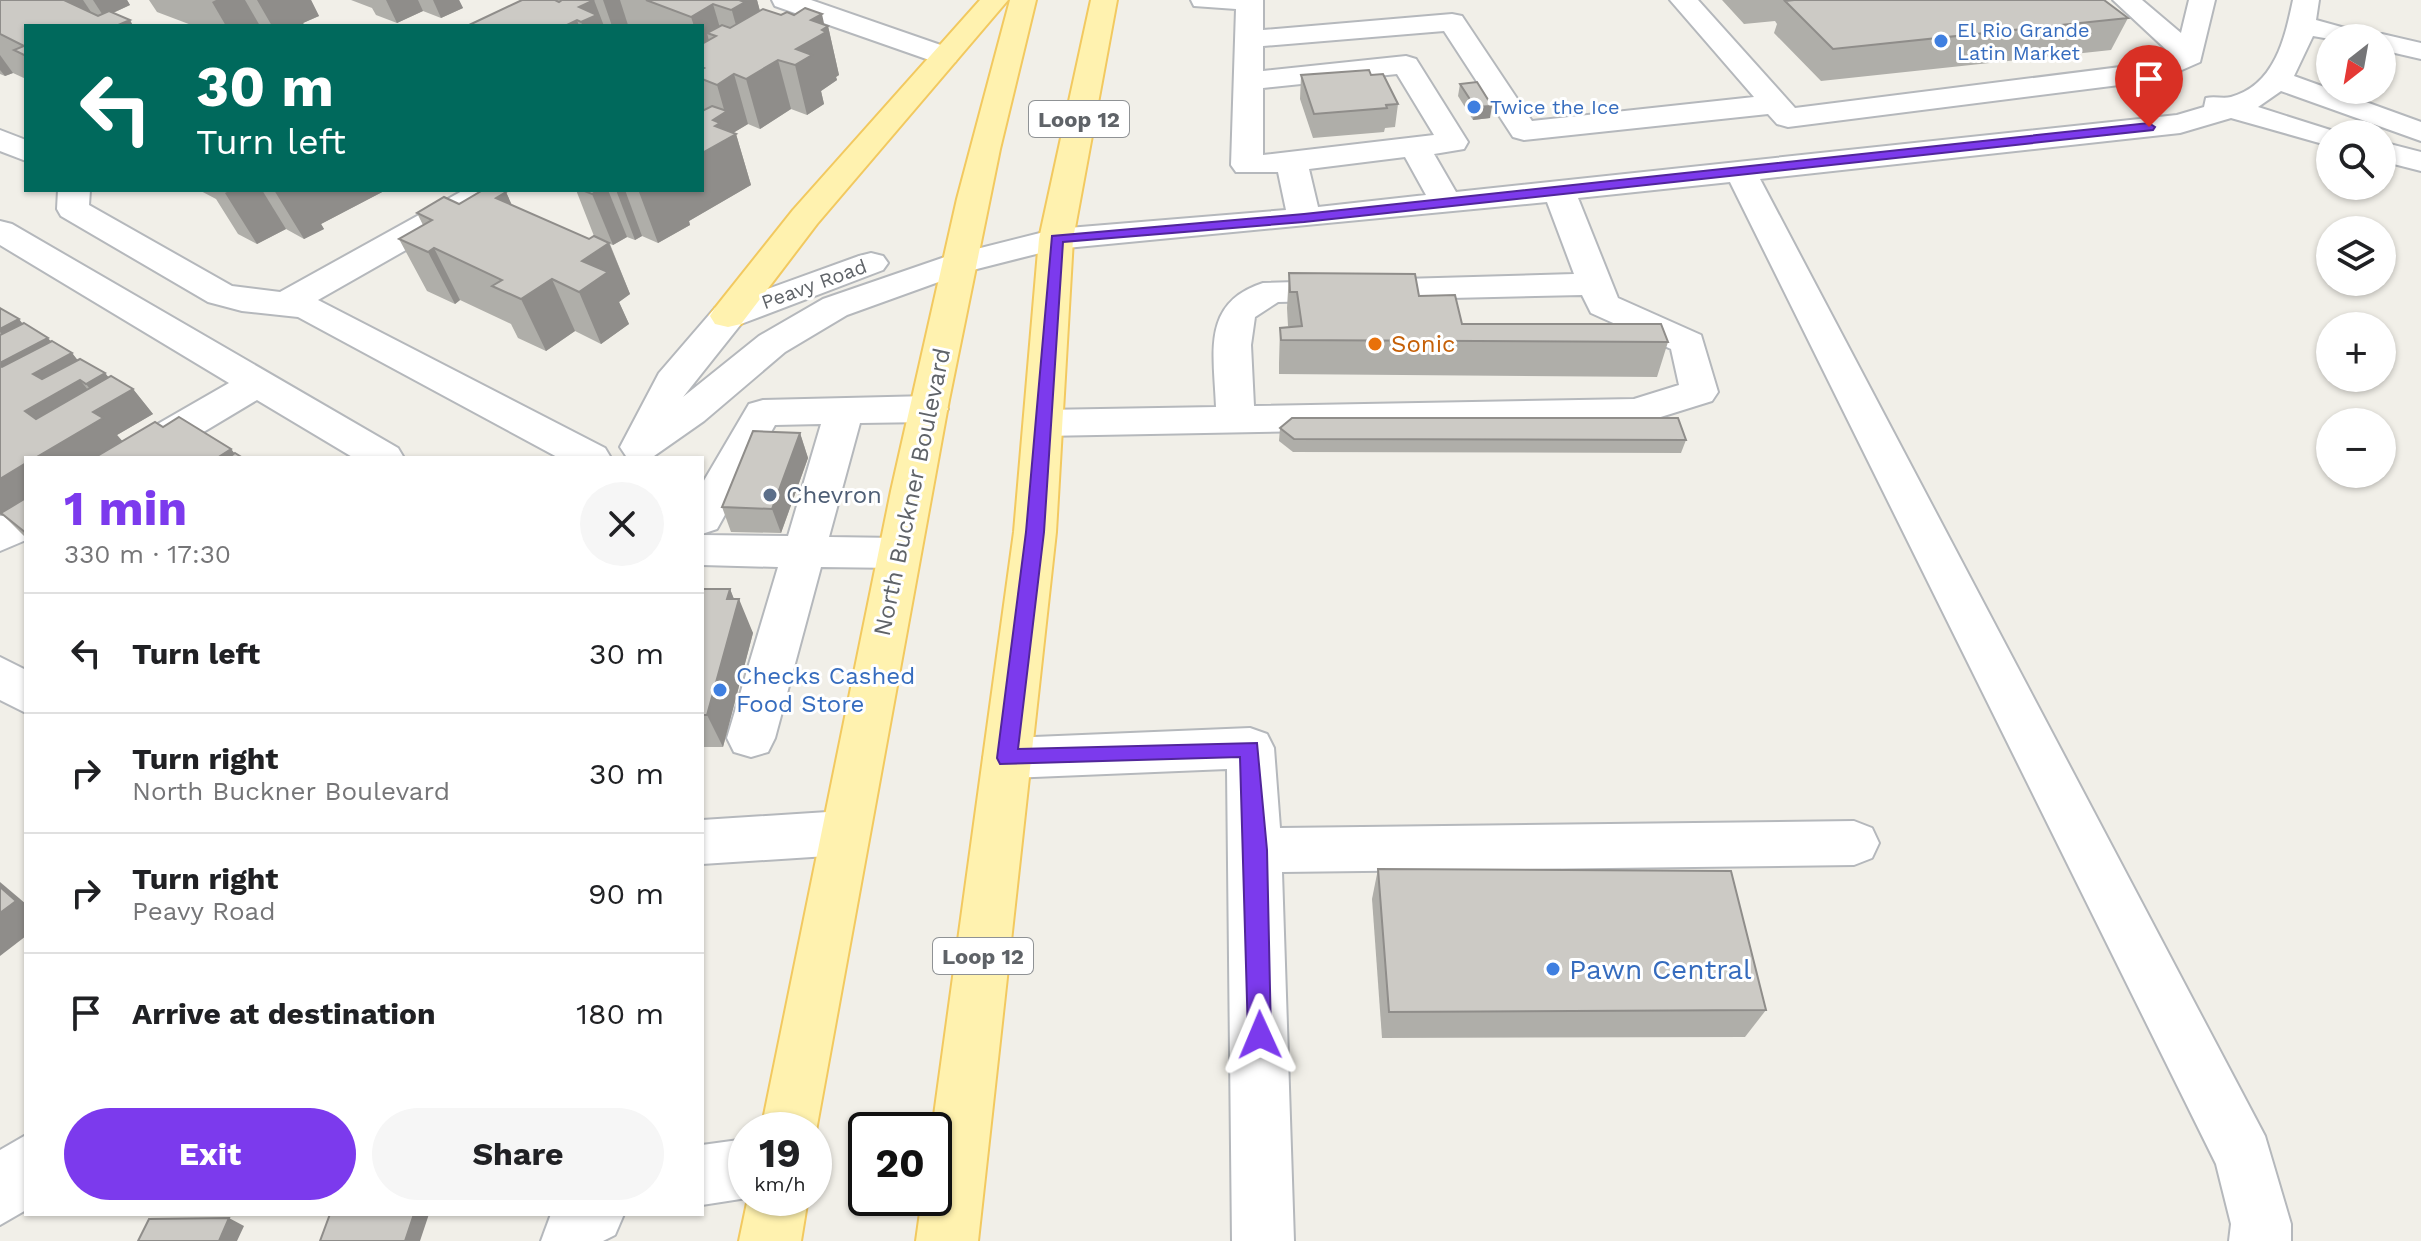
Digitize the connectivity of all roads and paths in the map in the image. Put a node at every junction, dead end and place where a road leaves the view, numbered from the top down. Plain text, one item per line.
1 (785, 0) edge
2 (995, 0) edge
3 (1023, 0) edge
4 (1104, 0) edge
5 (1204, 0) edge
6 (1683, 0) edge
7 (2126, 0) edge
8 (2202, 0) edge
9 (1250, 1) edge
10 (2304, 12) edge
11 (2331, 24) edge
12 (1250, 39) junction
13 (2396, 45) edge
14 (2421, 51) edge
15 (945, 56) junction
16 (2190, 56) junction
17 (2159, 71) junction
18 (2278, 80) junction
19 (1249, 81) junction
20 (2228, 109) junction
21 (1782, 111) junction
22 (2421, 132) edge
23 (2316, 133) edge
24 (0, 139) edge
25 (1415, 147) junction
26 (24, 151) edge
27 (2396, 155) edge
28 (1292, 162) junction
29 (1832, 162) junction
30 (2421, 162) edge
31 (1741, 172) junction
32 (1559, 190) junction
33 (74, 192) edge
34 (484, 192) edge
35 (1446, 203) junction
36 (1304, 218) junction
37 (0, 231) edge
38 (1056, 239) junction
39 (960, 248) junction
40 (1595, 284) junction
41 (290, 301) junction
42 (728, 316) junction
43 (257, 383) junction
44 (929, 409) junction
45 (844, 411) junction
46 (690, 412) junction
47 (763, 413) junction
48 (1235, 420) junction
49 (1043, 423) junction
50 (635, 453) edge
51 (133, 456) edge
52 (381, 456) edge
53 (587, 456) edge
54 (704, 516) edge
55 (24, 521) edge
56 (0, 536) edge
57 (704, 550) edge
58 (805, 552) junction
59 (898, 553) junction
60 (0, 675) edge
61 (24, 693) edge
62 (751, 738) dead end
63 (1007, 758) junction
64 (843, 833) junction
65 (704, 842) edge
66 (1854, 843) dead end
67 (1256, 850) junction
68 (793, 1112) edge
69 (24, 1167) edge
70 (728, 1171) edge
71 (704, 1175) edge
72 (0, 1195) edge
73 (589, 1216) edge
74 (775, 1216) edge
75 (572, 1241) edge
76 (770, 1241) edge
77 (947, 1241) edge
78 (1263, 1241) edge
79 (2260, 1241) edge

1 - 15 street
2 - 15 main road
3 - 39 main road, North Buckner Boulevard / Loop 12
4 - 38 main road, Loop 12
5 - 9 street
6 - 21 street
7 - 16 street
8 - 16 street
9 - 12 street
10 - 11 street
10 - 18 street, Peavy Road
12 - 19 street
12 - 21 street
13 - 14 street
15 - 42 main road
16 - 17 street
17 - 20 street
17 - 21 street
18 - 20 street, Peavy Road
18 - 22 street
19 - 25 street
19 - 28 street
20 - 23 street
20 - 29 street, Peavy Road
21 - 29 street
24 - 26 street
25 - 28 street
25 - 35 street
27 - 30 street
28 - 36 street
29 - 31 street, Peavy Road
31 - 32 street, Peavy Road
31 - 79 street
32 - 35 street, Peavy Road
32 - 40 street
33 - 41 street
34 - 41 street
35 - 36 street, Peavy Road
36 - 38 street, Peavy Road
37 - 43 street
38 - 39 street, Peavy Road
38 - 49 main road, Loop 12
39 - 42 street, Peavy Road
39 - 44 main road, North Buckner Boulevard / Loop 12
39 - 46 street, Peavy Road
40 - 48 street
40 - 48 street
41 - 53 street
42 - 50 street, Peavy Road
43 - 51 street
43 - 52 street
44 - 45 street
44 - 59 main road, North Buckner Boulevard / Loop 12
45 - 47 street
45 - 58 street
46 - 47 street
46 - 50 street, Peavy Road
47 - 54 street
48 - 49 street
49 - 63 main road, Loop 12
55 - 56 street
57 - 58 street
58 - 59 street
58 - 62 street
59 - 64 main road, North Buckner Boulevard / Loop 12
60 - 61 street
63 - 67 street
63 - 77 main road, Loop 12
64 - 65 street
64 - 68 main road, North Buckner Boulevard / Loop 12
66 - 67 street
67 - 78 street
69 - 72 street
70 - 71 street
73 - 75 street
74 - 76 main road

